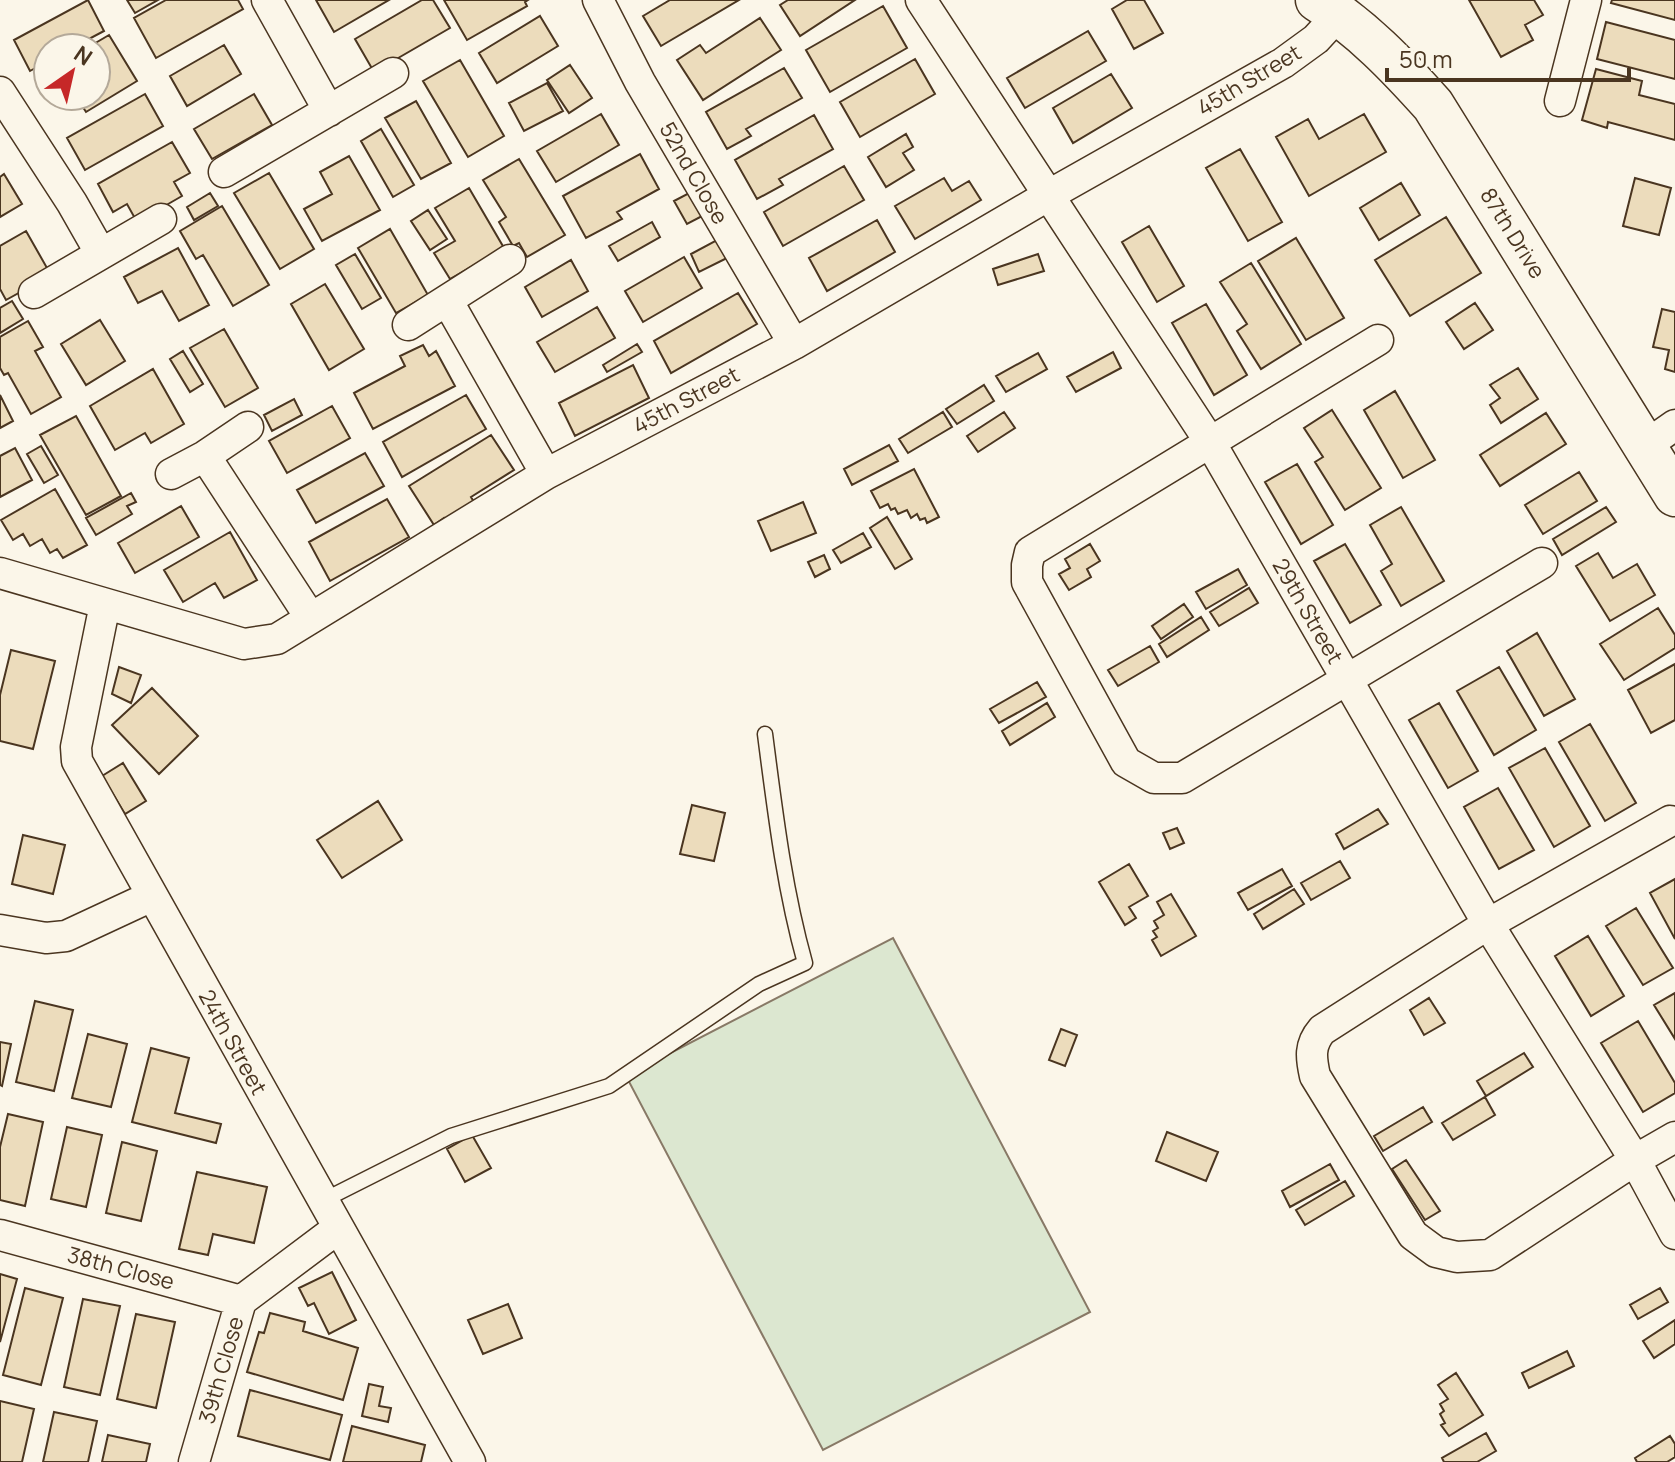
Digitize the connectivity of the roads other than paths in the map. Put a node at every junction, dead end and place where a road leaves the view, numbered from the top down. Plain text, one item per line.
1 (267, 0) edge
2 (598, 0) edge
3 (921, 0) edge
4 (1586, 0) edge
5 (1328, 7) edge
6 (393, 73) dead end
7 (0, 92) edge
8 (1560, 101) dead end
9 (329, 111) junction
10 (224, 172) dead end
11 (1049, 195) junction
12 (161, 219) dead end
13 (101, 254) junction
14 (510, 260) dead end
15 (34, 293) dead end
16 (447, 300) junction
17 (408, 325) dead end
18 (1378, 340) dead end
19 (794, 344) junction
20 (248, 427) dead end
21 (1660, 436) edge
22 (1210, 442) junction
23 (205, 456) junction
24 (171, 474) dead end
25 (546, 474) junction
26 (1675, 495) edge
27 (1542, 563) dead end
28 (0, 573) edge
29 (105, 604) junction
30 (310, 617) junction
31 (1348, 678) junction
32 (765, 734) dead end
33 (1670, 821) dead end
34 (152, 896) junction
35 (1488, 924) junction
36 (0, 930) edge
37 (1675, 1137) edge
38 (1635, 1160) junction
39 (322, 1201) junction
40 (337, 1229) junction
41 (1675, 1234) edge
42 (0, 1235) edge
43 (241, 1301) junction
44 (194, 1462) edge
45 (470, 1462) edge

1 - 9 street
2 - 19 street, 52nd Close
3 - 11 street, 29th Street
4 - 8 street
5 - 11 street, 45th Street
5 - 21 street, 87th Drive
6 - 9 street
7 - 13 street
9 - 10 street
11 - 19 street, 45th Street
11 - 22 street, 29th Street
12 - 13 street
13 - 15 street
14 - 16 street
16 - 17 street
16 - 25 street
18 - 22 street
19 - 25 street, 45th Street
20 - 23 street
21 - 26 street, 87th Drive
22 - 31 street, 29th Street
22 - 31 street
23 - 24 street
23 - 30 street
25 - 30 street, 45th Street
27 - 31 street
28 - 29 street, 45th Street
29 - 30 street, 45th Street
29 - 34 street, 24th Street
31 - 35 street, 29th Street
32 - 39 lane
33 - 35 street
34 - 36 street
34 - 39 street, 24th Street
35 - 38 street, 29th Street
35 - 38 street
37 - 38 street
38 - 41 street, 29th Street
39 - 40 street, 24th Street
40 - 43 street, 39th Close
40 - 45 street, 24th Street
42 - 43 street, 38th Close
43 - 44 street, 39th Close

